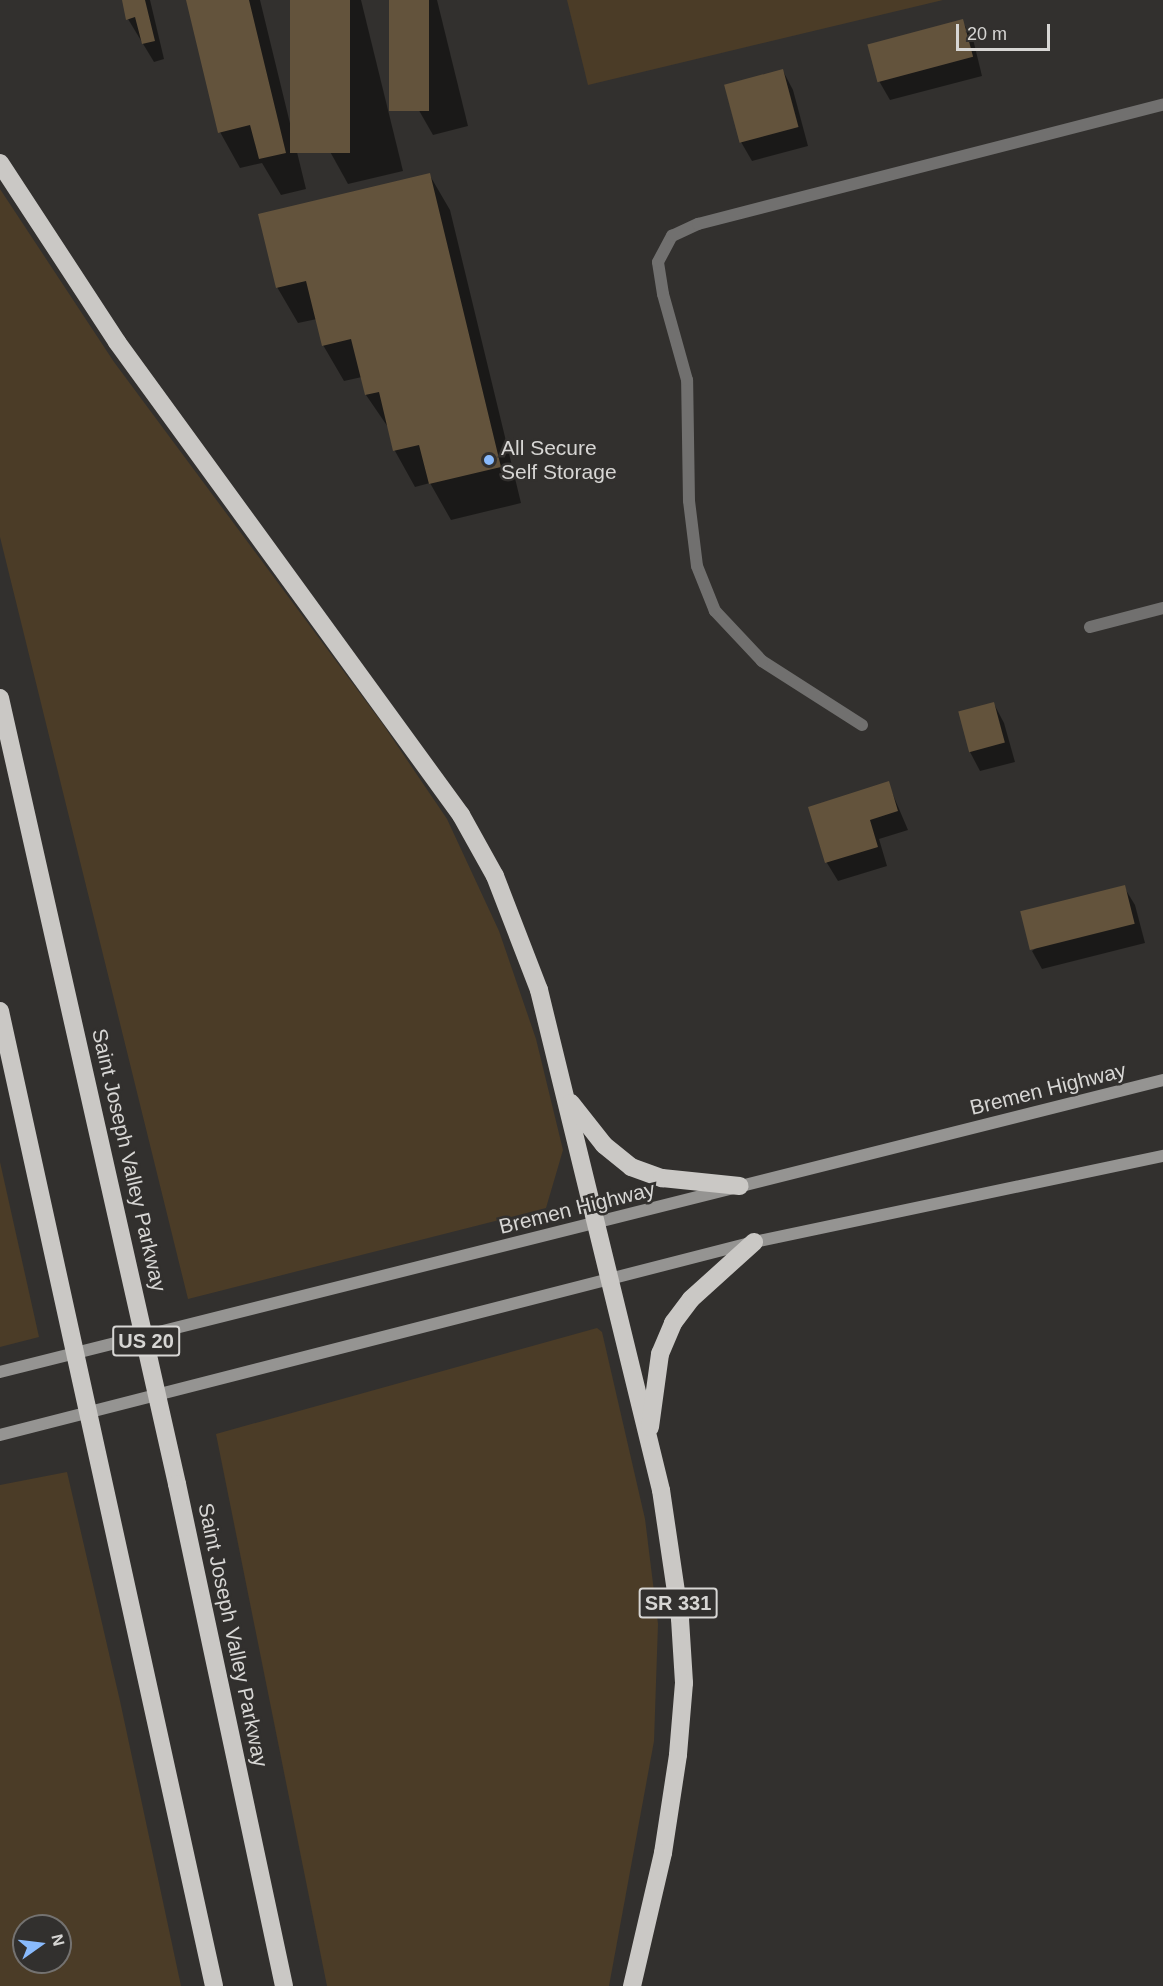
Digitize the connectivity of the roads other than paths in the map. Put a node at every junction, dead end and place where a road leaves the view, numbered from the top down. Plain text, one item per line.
1 (1163, 105) edge
2 (0, 163) edge
3 (1163, 608) edge
4 (1090, 627) dead end
5 (0, 698) edge
6 (862, 725) dead end
7 (0, 1011) edge
8 (1163, 1080) edge
9 (567, 1099) junction
10 (1163, 1156) edge
11 (740, 1186) junction
12 (597, 1224) junction
13 (754, 1242) junction
14 (610, 1279) junction
15 (0, 1372) edge
16 (0, 1435) edge
17 (649, 1438) junction
18 (214, 1986) edge
19 (284, 1986) edge
20 (632, 1986) edge

1 - 6 street
2 - 9 highway
3 - 4 street
5 - 19 highway, Saint Joseph Valley Parkway / US 20
7 - 18 highway
8 - 11 main road, Bremen Highway
9 - 11 highway
9 - 12 highway
10 - 13 main road
11 - 12 main road, Bremen Highway
12 - 14 highway, SR 331
12 - 15 main road, Bremen Highway
13 - 14 main road
13 - 17 highway
14 - 16 main road
14 - 17 highway, SR 331
17 - 20 highway, SR 331

